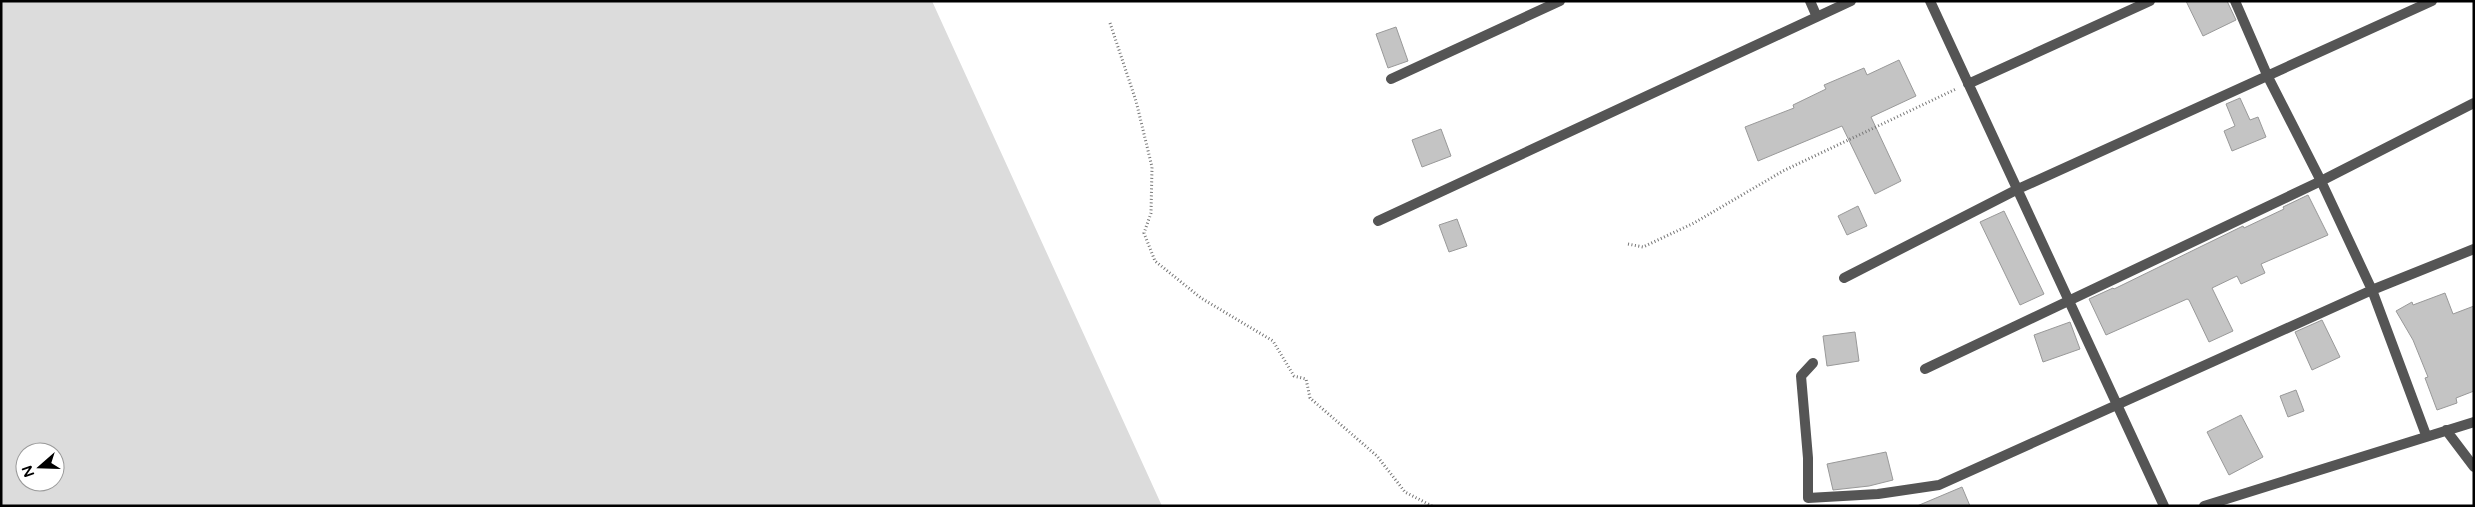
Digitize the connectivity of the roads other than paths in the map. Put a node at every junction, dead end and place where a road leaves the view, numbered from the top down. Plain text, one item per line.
1 (1560, 1) edge
2 (1810, 1) edge
3 (1852, 1) edge
4 (1930, 1) edge
5 (2150, 1) edge
6 (2235, 1) edge
7 (2432, 1) edge
8 (1817, 17) junction
9 (2268, 77) junction
10 (1391, 79) dead end
11 (1968, 84) junction
12 (2474, 103) edge
13 (2321, 181) junction
14 (2018, 189) junction
15 (1378, 221) dead end
16 (2474, 248) edge
17 (1844, 278) dead end
18 (2372, 290) junction
19 (2069, 299) junction
20 (1813, 363) dead end
21 (1925, 369) dead end
22 (2119, 404) junction
23 (2474, 422) edge
24 (2446, 430) junction
25 (2426, 435) junction
26 (2474, 467) edge
27 (2164, 506) edge
28 (2204, 506) edge

1 - 10 street
2 - 8 street
3 - 8 street
4 - 11 street
5 - 11 street
6 - 9 street
7 - 9 street
8 - 15 street
9 - 13 street
9 - 14 street
11 - 14 street
12 - 13 street
13 - 18 street
13 - 19 street
14 - 17 street
14 - 19 street
16 - 18 street
18 - 22 street
18 - 25 street
19 - 21 street
19 - 22 street
20 - 22 street
22 - 27 street
23 - 24 street
24 - 25 street
24 - 26 street
25 - 28 street

